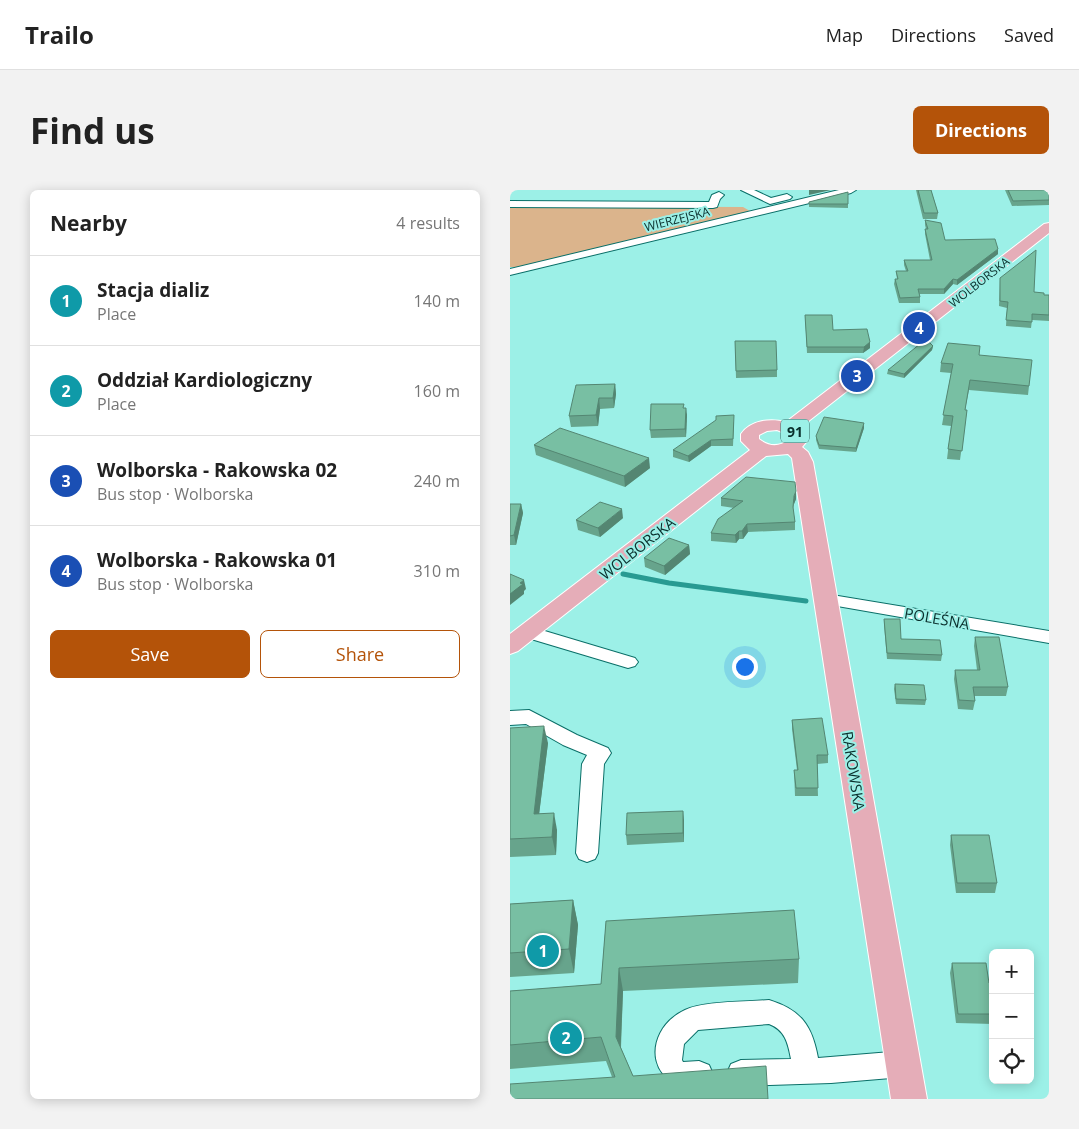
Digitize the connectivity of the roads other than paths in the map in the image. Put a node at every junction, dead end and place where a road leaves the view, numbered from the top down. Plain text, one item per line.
1 (708, 190) edge
2 (746, 190) edge
3 (817, 190) edge
4 (851, 190) edge
5 (727, 194) junction
6 (510, 204) edge
7 (769, 210) junction
8 (1049, 227) edge
9 (510, 272) edge
10 (790, 437) junction
11 (763, 449) junction
12 (826, 599) junction
13 (528, 632) junction
14 (1049, 637) edge
15 (510, 646) edge
16 (628, 662) dead end
17 (510, 718) edge
18 (587, 853) dead end
19 (903, 1064) junction
20 (806, 1070) junction
21 (909, 1099) edge

1 - 5 street
2 - 3 street
4 - 7 street, WIERZEJSKA
5 - 6 street
5 - 7 street
7 - 9 street, WIERZEJSKA
8 - 10 main road, WOLBORSKA / 91
10 - 11 main road, 91
10 - 11 main road, 91
10 - 12 main road, RAKOWSKA / 91
11 - 13 main road, WOLBORSKA
12 - 14 street, POLEŚNA
12 - 19 main road, RAKOWSKA / 91
13 - 15 main road, WOLBORSKA
13 - 16 street
17 - 18 lane
19 - 20 street
19 - 21 main road, RAKOWSKA / 91
20 - 20 street

